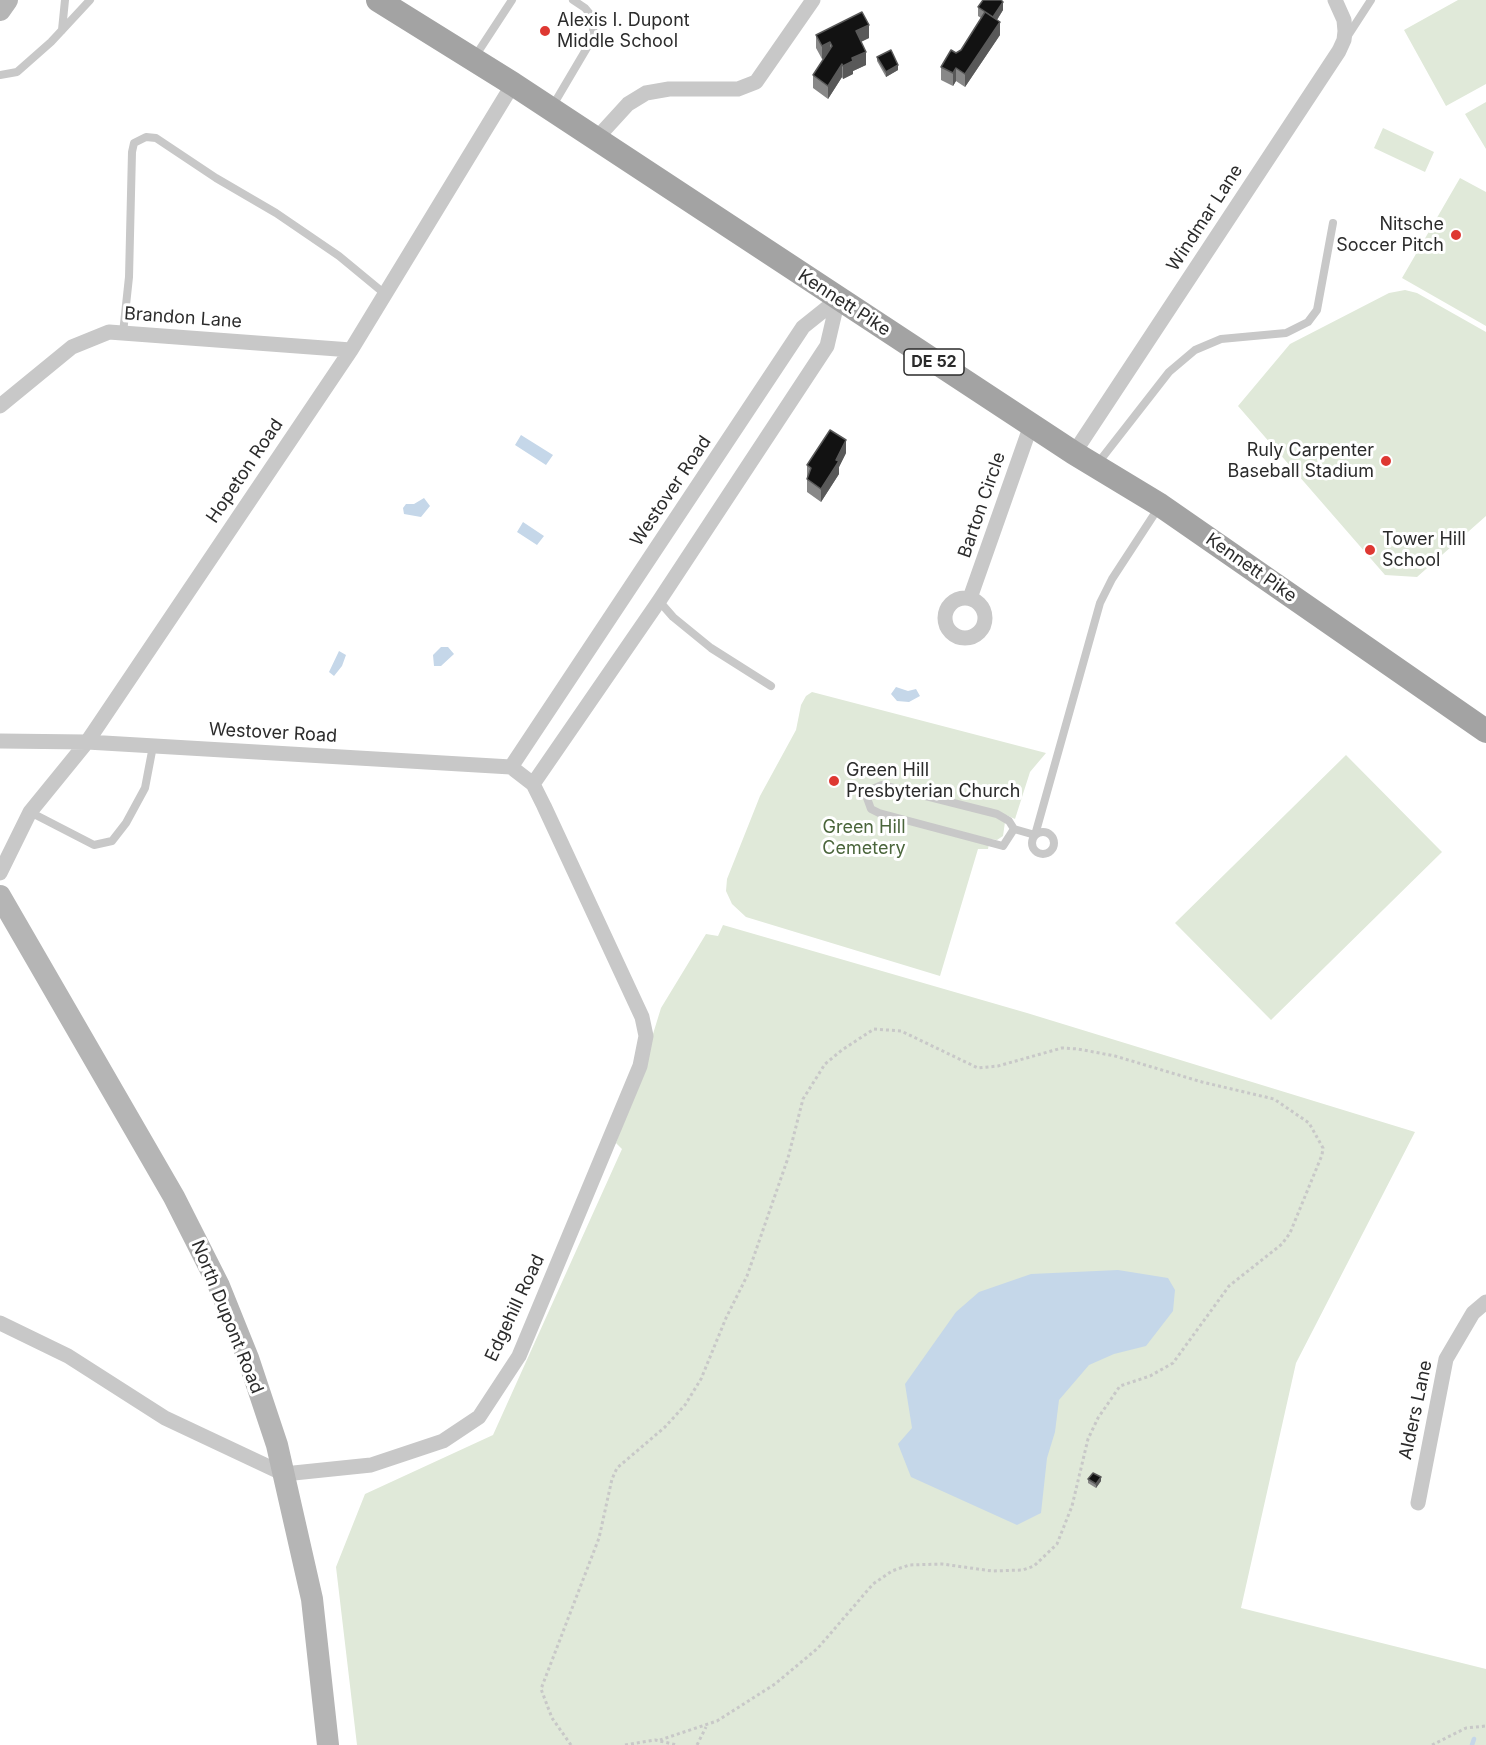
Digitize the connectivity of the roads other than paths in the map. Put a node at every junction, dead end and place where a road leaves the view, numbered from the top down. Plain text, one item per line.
1 (7, 0) edge
2 (65, 0) edge
3 (90, 0) edge
4 (378, 0) edge
5 (512, 0) edge
6 (573, 0) edge
7 (813, 0) edge
8 (1335, 0) edge
9 (1371, 0) edge
10 (0, 10) edge
11 (62, 30) junction
12 (1344, 40) junction
13 (473, 59) junction
14 (0, 75) edge
15 (513, 84) junction
16 (550, 109) junction
17 (596, 139) junction
18 (1333, 224) dead end
19 (385, 294) junction
20 (838, 299) junction
21 (123, 333) junction
22 (351, 350) junction
23 (0, 406) edge
24 (1031, 425) junction
25 (1074, 453) junction
26 (1095, 466) junction
27 (1160, 505) junction
28 (970, 598) dead end
29 (659, 601) junction
30 (771, 686) dead end
31 (1486, 731) edge
32 (0, 741) edge
33 (87, 742) junction
34 (153, 746) junction
35 (512, 767) junction
36 (533, 784) junction
37 (30, 813) junction
38 (1014, 830) junction
39 (0, 873) edge
40 (0, 896) edge
41 (1486, 1302) edge
42 (0, 1323) edge
43 (284, 1474) junction
44 (1418, 1503) dead end
45 (328, 1745) edge

1 - 10 main road
2 - 11 lane
3 - 11 lane
4 - 13 main road, Kennett Pike / DE 52
5 - 13 lane
6 - 16 lane
7 - 17 street
8 - 12 street
9 - 12 lane
11 - 14 lane
12 - 25 street, Windmar Lane
13 - 15 main road, Kennett Pike / DE 52
15 - 16 main road, Kennett Pike / DE 52
15 - 19 street, Hopeton Road
16 - 17 main road, Kennett Pike / DE 52
17 - 20 main road, Kennett Pike / DE 52
18 - 26 lane
19 - 21 lane
19 - 22 street, Hopeton Road
20 - 24 main road, Kennett Pike / DE 52
20 - 29 street
20 - 35 street, Westover Road
21 - 22 street, Brandon Lane
21 - 23 street, Brandon Lane
22 - 33 street, Hopeton Road
24 - 25 main road, Kennett Pike / DE 52
24 - 28 street, Barton Circle
25 - 26 main road, Kennett Pike / DE 52
26 - 27 main road, Kennett Pike / DE 52
27 - 31 main road, Kennett Pike / DE 52
27 - 38 lane
29 - 30 lane
29 - 36 street
32 - 33 street, Westover Road
33 - 34 street, Westover Road
33 - 37 street, Hopeton Road
34 - 35 street, Westover Road
34 - 37 lane
35 - 36 street, Edgehill Road
36 - 43 street, Edgehill Road
37 - 39 street, Hopeton Road
38 - 38 lane
40 - 43 main road, North Dupont Road
41 - 44 street, Alders Lane
42 - 43 street
43 - 45 main road, North Dupont Road

